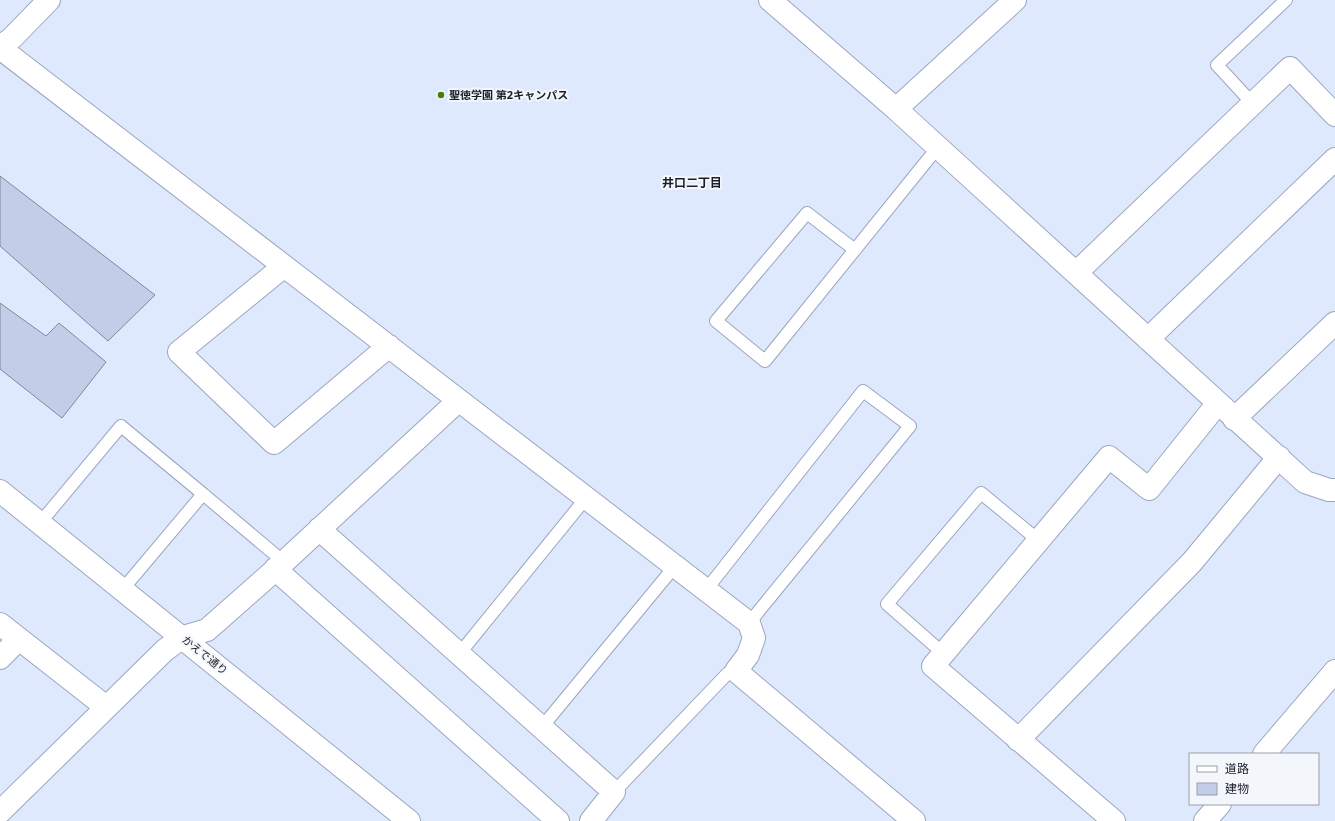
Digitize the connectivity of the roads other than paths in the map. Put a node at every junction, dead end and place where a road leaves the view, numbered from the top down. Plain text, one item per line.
1 (49, 0) edge
2 (1015, 0) edge
3 (1286, 0) edge
4 (780, 3) edge
5 (0, 47) edge
6 (1253, 104) junction
7 (896, 109) junction
8 (1335, 115) edge
9 (938, 147) junction
10 (1335, 159) edge
11 (854, 250) junction
12 (283, 267) junction
13 (1076, 273) junction
14 (1335, 323) edge
15 (1148, 339) junction
16 (389, 346) junction
17 (458, 401) junction
18 (1218, 403) junction
19 (1234, 419) junction
20 (1279, 457) junction
21 (1335, 490) edge
22 (0, 491) edge
23 (203, 494) junction
24 (586, 498) junction
25 (40, 523) junction
26 (319, 529) junction
27 (1038, 540) junction
28 (280, 566) junction
29 (675, 566) junction
30 (123, 589) junction
31 (706, 590) junction
32 (749, 623) junction
33 (0, 624) edge
34 (183, 637) junction
35 (19, 639) junction
36 (460, 653) junction
37 (944, 654) junction
38 (0, 658) edge
39 (736, 671) junction
40 (1335, 671) edge
41 (106, 707) junction
42 (542, 727) junction
43 (1018, 740) junction
44 (1265, 753) edge
45 (614, 792) junction
46 (0, 812) edge
47 (410, 821) edge
48 (558, 821) edge
49 (591, 821) edge
50 (914, 821) edge
51 (1114, 821) edge

1 - 5 street
2 - 7 street
3 - 6 lane
4 - 7 street
5 - 12 street
6 - 8 street
6 - 13 street
7 - 9 street
9 - 11 lane
9 - 13 street
10 - 15 street
11 - 11 lane
12 - 16 street
12 - 16 street
13 - 15 street
14 - 19 street
15 - 18 street
16 - 17 street
17 - 24 street
17 - 26 street
18 - 19 street
18 - 27 street
19 - 20 street
20 - 21 street
20 - 43 street
22 - 25 street, かえで通り
23 - 25 lane
23 - 28 lane
23 - 30 lane
24 - 29 street
24 - 36 lane
25 - 30 street, かえで通り
26 - 28 street
26 - 36 street
27 - 37 street
27 - 37 lane
28 - 34 street
28 - 48 street
29 - 31 street
29 - 42 lane
30 - 34 street, かえで通り
31 - 32 street
31 - 32 lane
32 - 39 street
33 - 35 street
34 - 41 street
34 - 47 street, かえで通り
35 - 38 street
35 - 41 street
36 - 42 street
37 - 43 street
39 - 45 lane
39 - 50 street
40 - 44 street
41 - 46 street
42 - 45 street
43 - 51 street
45 - 49 street

